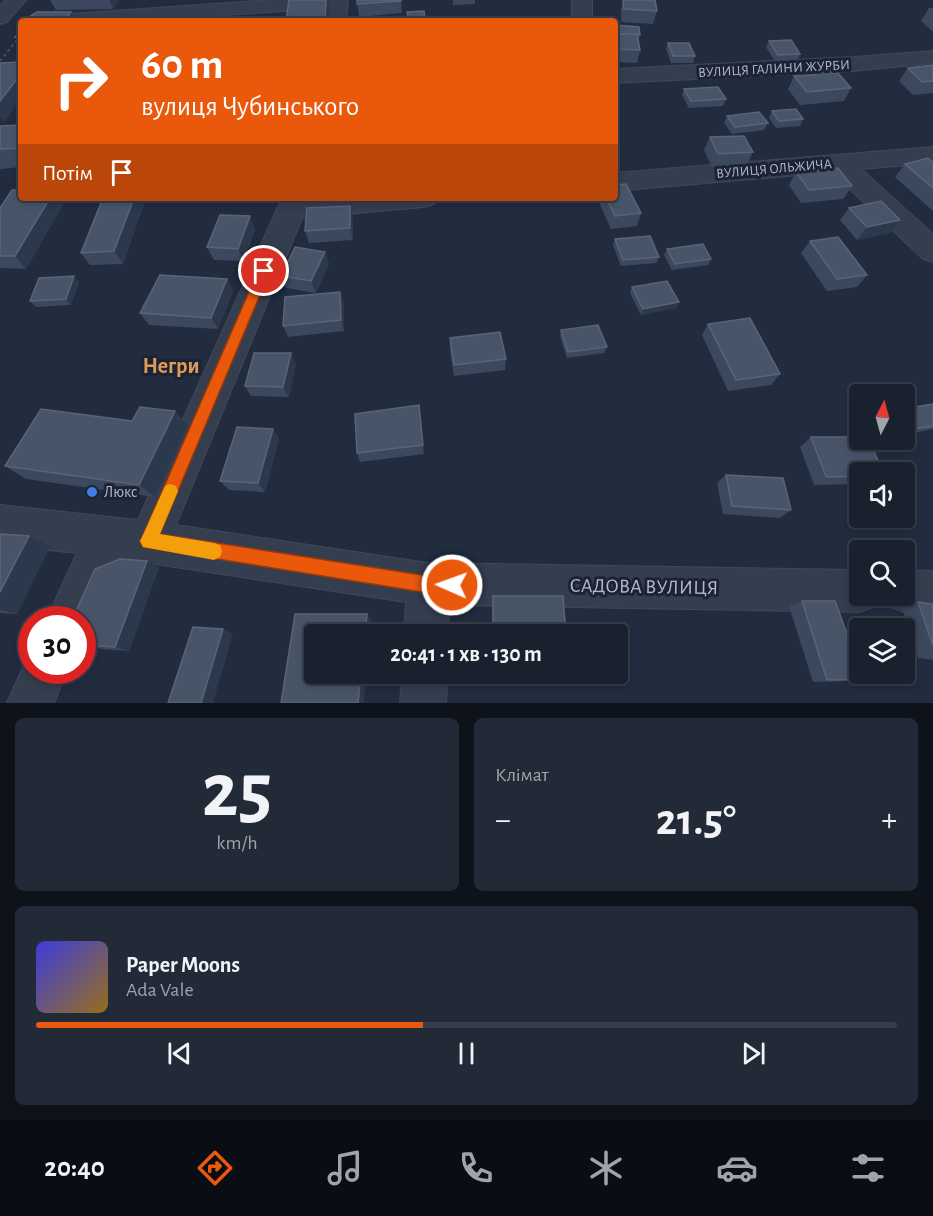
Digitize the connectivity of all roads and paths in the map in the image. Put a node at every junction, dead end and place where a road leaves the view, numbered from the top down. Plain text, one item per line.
1 (16, 0) edge
2 (582, 0) edge
3 (343, 7) edge
4 (0, 18) edge
5 (118, 18) edge
6 (582, 18) edge
7 (18, 24) edge
8 (0, 27) edge
9 (18, 39) edge
10 (933, 57) edge
11 (0, 61) edge
12 (618, 76) edge
13 (933, 155) edge
14 (838, 163) junction
15 (618, 182) edge
16 (359, 201) edge
17 (294, 204) edge
18 (933, 251) edge
19 (0, 525) edge
20 (105, 537) junction
21 (149, 541) junction
22 (428, 584) junction
23 (849, 591) edge
24 (915, 591) edge
25 (933, 592) edge
26 (74, 606) edge
27 (426, 624) edge
28 (39, 684) edge
29 (424, 684) edge
30 (30, 703) edge
31 (423, 703) edge

1 - 4 street
2 - 6 street
3 - 5 street
7 - 8 street
9 - 11 path
10 - 12 street, ВУЛИЦЯ ГАЛИНИ ЖУРБИ
13 - 14 street, ВУЛИЦЯ ОЛЬЖИЧА
14 - 15 street, ВУЛИЦЯ ОЛЬЖИЧА
14 - 18 street
16 - 17 street
17 - 21 street
19 - 20 street, САДОВА ВУЛИЦЯ
20 - 21 street, САДОВА ВУЛИЦЯ
20 - 26 street
21 - 22 street, САДОВА ВУЛИЦЯ
22 - 23 street, САДОВА ВУЛИЦЯ
22 - 27 street
24 - 25 street
28 - 30 street
29 - 31 street

